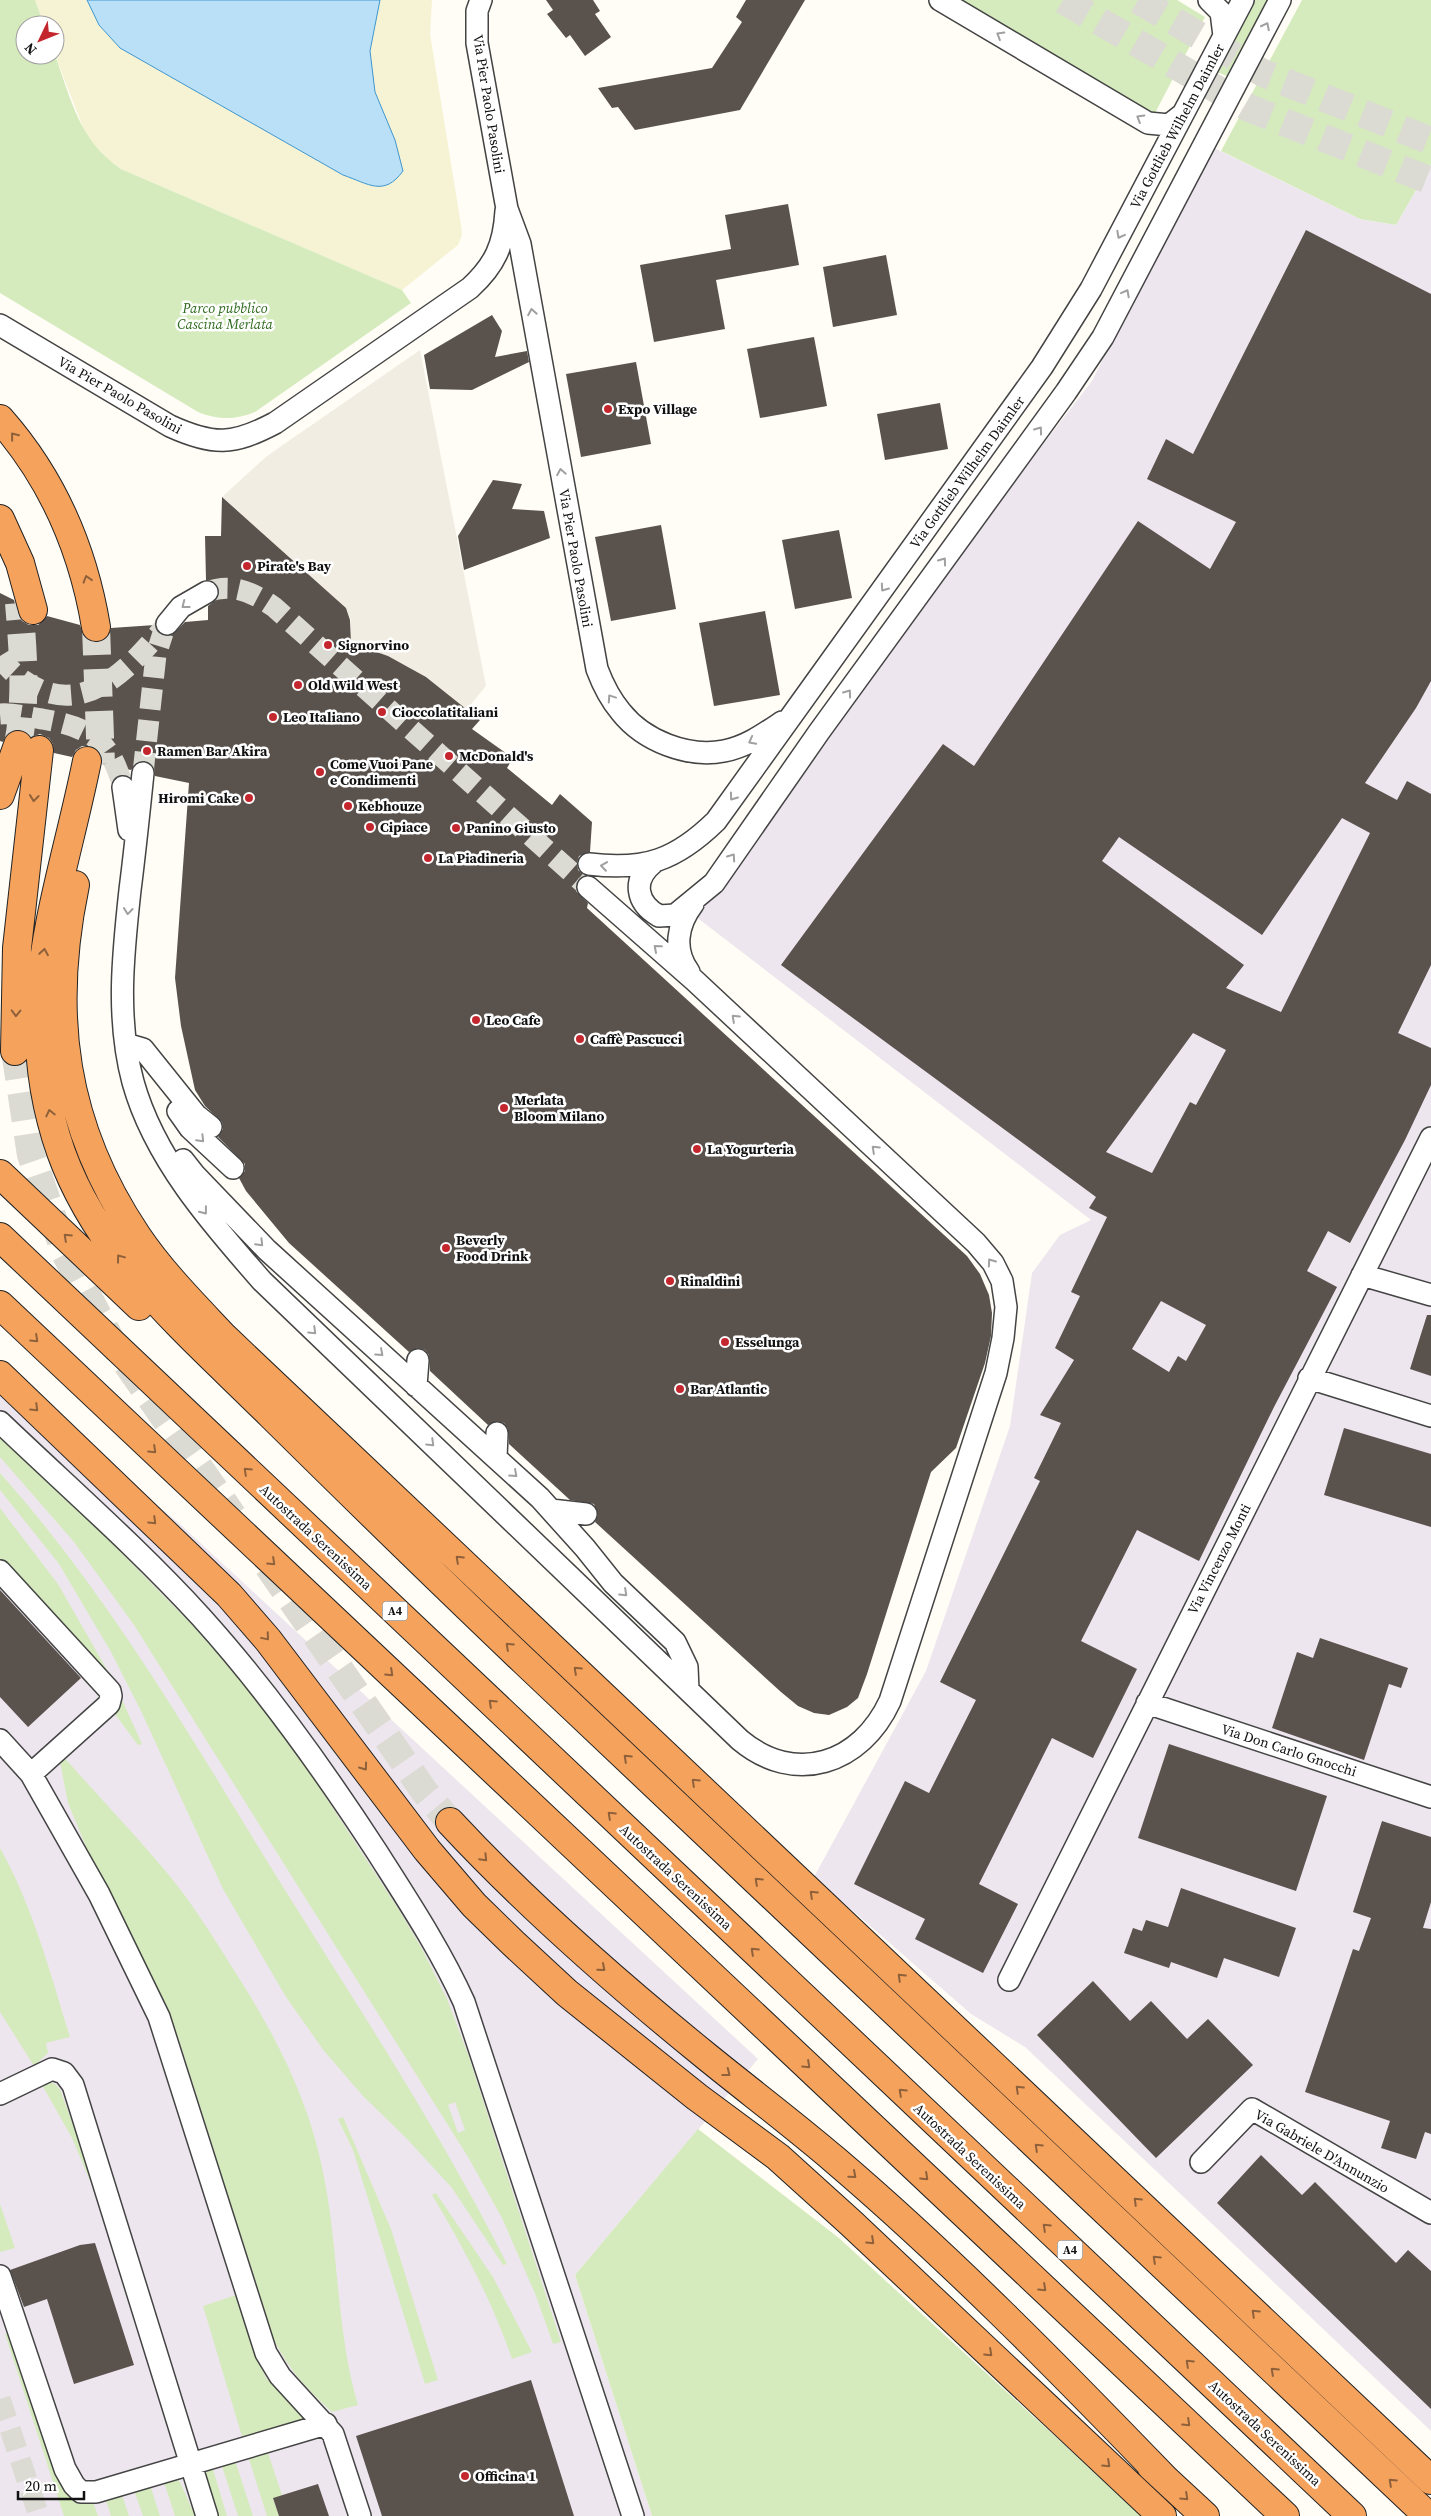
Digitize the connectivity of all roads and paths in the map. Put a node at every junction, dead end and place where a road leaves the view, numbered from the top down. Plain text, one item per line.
1 (481, 0) edge
2 (940, 0) edge
3 (1209, 0) edge
4 (1243, 0) edge
5 (1280, 0) edge
6 (1224, 36) junction
7 (1183, 114) junction
8 (507, 208) junction
9 (0, 325) edge
10 (0, 419) edge
11 (0, 519) edge
12 (0, 534) edge
13 (207, 592) tunnel mouth
14 (167, 624) tunnel mouth
15 (96, 627) tunnel mouth
16 (793, 716) junction
17 (143, 773) tunnel mouth
18 (123, 788) tunnel mouth
19 (0, 795) edge
20 (133, 863) junction
21 (653, 863) junction
22 (590, 864) tunnel mouth
23 (588, 887) tunnel mouth
24 (701, 894) junction
25 (694, 980) junction
26 (126, 1044) junction
27 (15, 1052) tunnel mouth
28 (133, 1082) junction
29 (168, 1082) junction
30 (211, 1127) dead end
31 (1431, 1138) edge
32 (233, 1168) dead end
33 (0, 1174) edge
34 (0, 1238) edge
35 (1362, 1275) junction
36 (1431, 1295) edge
37 (0, 1305) edge
38 (418, 1360) dead end
39 (0, 1375) edge
40 (1310, 1378) junction
41 (416, 1386) junction
42 (984, 1409) junction
43 (1431, 1416) edge
44 (0, 1422) edge
45 (961, 1431) dead end
46 (497, 1433) dead end
47 (496, 1458) junction
48 (551, 1510) junction
49 (586, 1514) dead end
50 (412, 1555) junction
51 (0, 1571) edge
52 (688, 1690) junction
53 (1147, 1703) junction
54 (0, 1740) edge
55 (31, 1774) junction
56 (1431, 1797) edge
57 (450, 1822) tunnel mouth
58 (1009, 1980) dead end
59 (617, 2033) junction
60 (0, 2094) edge
61 (1201, 2162) dead end
62 (1431, 2213) edge
63 (0, 2276) edge
64 (8, 2321) edge
65 (1328, 2383) junction
66 (326, 2424) junction
67 (191, 2464) junction
68 (1431, 2466) edge
69 (1165, 2479) junction
70 (1431, 2480) edge
71 (207, 2516) edge
72 (360, 2516) edge
73 (633, 2516) edge
74 (1162, 2516) edge
75 (1205, 2516) edge
76 (1285, 2516) edge
77 (1352, 2516) edge
78 (1428, 2516) edge

1 - 8 street, Via Pier Paolo Pasolini
7 -> 2 street
3 - 6 street, Via Gottlieb Wilhelm Daimler
4 - 6 street, Via Gottlieb Wilhelm Daimler
24 -> 5 street
6 - 7 street, Via Gottlieb Wilhelm Daimler
7 -> 16 street, Via Gottlieb Wilhelm Daimler
8 - 9 street, Via Pier Paolo Pasolini
16 -> 8 street, Via Pier Paolo Pasolini
15 -> 10 highway
11 - 12 highway
13 -> 14 street
16 -> 21 street, Via Gottlieb Wilhelm Daimler
17 - 20 street
18 - 20 street
19 -> 27 highway
20 -> 26 street
21 -> 22 street
21 - 24 street
25 -> 23 street
24 - 25 street
42 -> 25 street
26 - 28 street
26 - 29 street
28 -> 41 street
28 -> 52 street
29 - 30 street
29 -> 32 street
31 - 35 street, Via Vincenzo Monti
50 -> 33 highway
77 -> 34 highway, Autostrada Serenissima / A4
35 - 36 street
35 - 40 street, Via Vincenzo Monti
37 -> 76 highway
38 - 41 street
39 -> 59 highway
40 - 43 street
40 - 53 street, Via Vincenzo Monti
41 - 47 street
42 - 45 street
42 - 52 street
44 - 73 street
46 - 47 street
47 -> 48 street
48 - 49 street
48 -> 52 street
50 - 65 highway
78 -> 50 highway
51 - 55 street
53 - 56 street, Via Don Carlo Gnocchi
53 - 58 street, Via Vincenzo Monti
54 - 55 street
55 - 66 street
57 -> 69 highway
59 - 69 highway
59 -> 74 highway
60 - 67 street
61 - 62 street, Via Gabriele D'Annunzio
63 - 64 street
64 - 67 street
65 - 68 highway
65 - 70 highway
66 - 67 street
66 - 72 street
67 - 71 street
69 -> 75 highway

